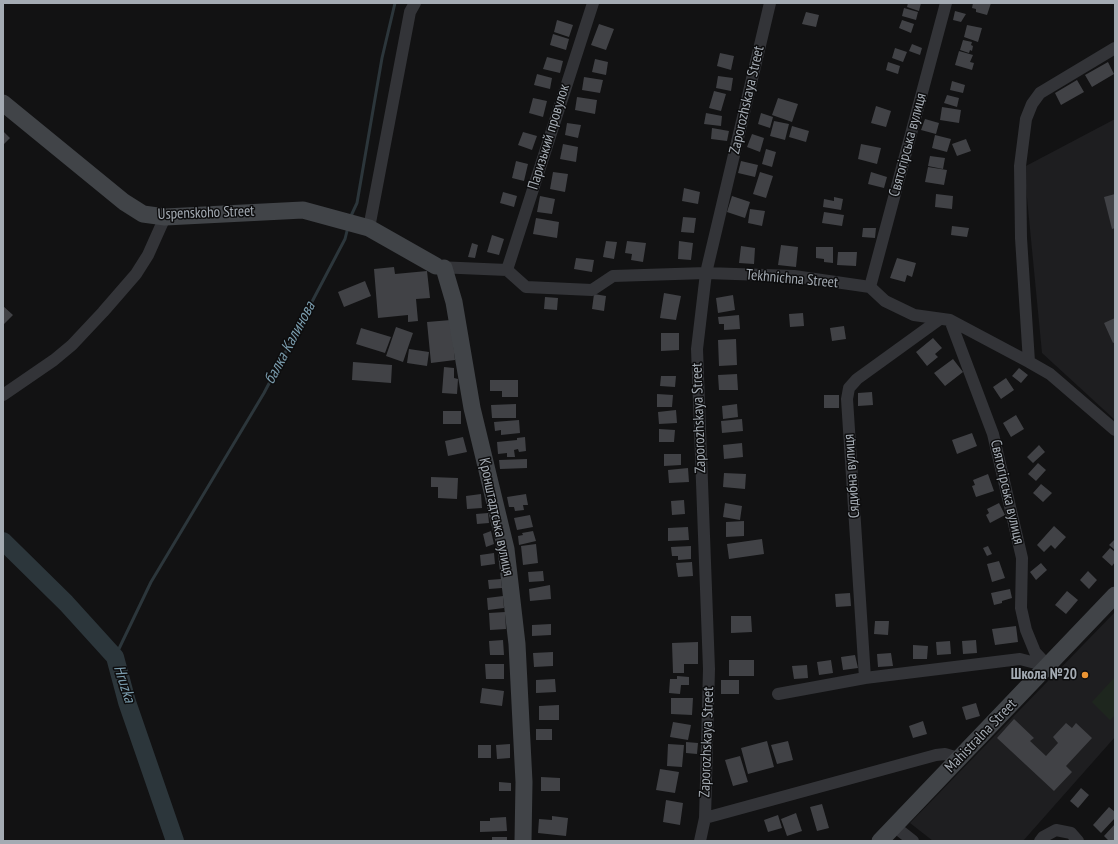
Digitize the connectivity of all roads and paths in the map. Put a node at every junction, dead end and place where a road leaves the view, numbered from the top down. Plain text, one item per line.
1 (415, 3) edge
2 (593, 3) edge
3 (770, 3) edge
4 (946, 3) edge
5 (1115, 48) edge
6 (3, 103) edge
7 (165, 217) junction
8 (369, 228) junction
9 (440, 267) junction
10 (507, 270) junction
11 (706, 273) junction
12 (870, 287) junction
13 (945, 319) junction
14 (1029, 362) junction
15 (3, 395) edge
16 (1115, 430) edge
17 (1115, 595) edge
18 (1048, 666) junction
19 (865, 678) junction
20 (778, 694) dead end
21 (958, 758) junction
22 (705, 818) junction
23 (894, 826) junction
24 (523, 841) edge
25 (700, 841) edge
26 (880, 841) edge
27 (913, 841) edge
28 (1040, 841) edge
29 (1078, 841) edge

1 - 8 street
2 - 10 street, Паризький провулок
3 - 11 street, Zaporozhskaya Street
4 - 12 street, Святогірська вулиця
5 - 14 street
6 - 7 street, Uspenskoho Street
7 - 8 street, Uspenskoho Street
7 - 15 street
8 - 9 street, Uspenskoho Street
9 - 10 street
9 - 24 street, Кронштадтська вулиця
10 - 11 street, Tekhnichna Street
11 - 12 street, Tekhnichna Street
11 - 22 street, Zaporozhskaya Street
12 - 13 street
13 - 14 street
13 - 18 street, Святогірська вулиця
13 - 19 street, Сядибна вулиця
14 - 16 street
17 - 18 street, Mahistralna Street
18 - 19 street
18 - 21 street, Mahistralna Street
19 - 20 street
21 - 22 street
21 - 23 street, Mahistralna Street
22 - 25 street, Zaporozhskaya Street
23 - 26 street, Mahistralna Street
23 - 27 street
28 - 29 street

